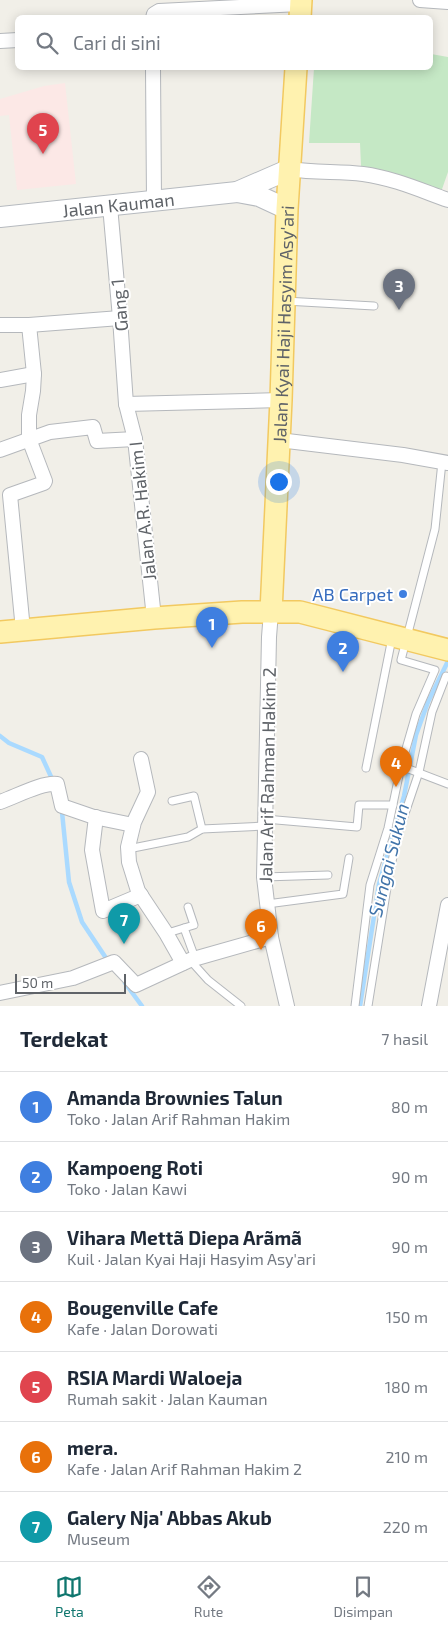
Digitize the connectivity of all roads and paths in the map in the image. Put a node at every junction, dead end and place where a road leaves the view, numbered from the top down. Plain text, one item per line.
1 (420, 0) edge
2 (448, 2) edge
3 (300, 7) edge
4 (154, 15) edge
5 (15, 40) edge
6 (0, 41) edge
7 (153, 70) edge
8 (296, 70) edge
9 (290, 169) junction
10 (237, 192) junction
11 (448, 200) edge
12 (154, 202) junction
13 (110, 206) junction
14 (287, 209) junction
15 (0, 218) edge
16 (285, 301) junction
17 (374, 306) dead end
18 (120, 318) junction
19 (0, 325) edge
20 (29, 325) junction
21 (34, 374) junction
22 (0, 380) edge
23 (281, 400) junction
24 (126, 404) junction
25 (29, 439) junction
26 (135, 439) junction
27 (280, 440) junction
28 (0, 450) edge
29 (445, 462) edge
30 (271, 612) junction
31 (154, 618) junction
32 (23, 630) junction
33 (0, 632) edge
34 (406, 639) junction
35 (448, 650) edge
36 (448, 677) edge
37 (141, 759) dead end
38 (401, 766) junction
39 (366, 768) dead end
40 (419, 772) junction
41 (448, 784) edge
42 (172, 800) dead end
43 (0, 802) edge
44 (393, 805) junction
45 (96, 817) junction
46 (265, 823) junction
47 (133, 825) junction
48 (202, 828) junction
49 (128, 849) junction
50 (349, 858) dead end
51 (328, 875) dead end
52 (264, 877) junction
53 (141, 895) junction
54 (266, 904) junction
55 (448, 905) edge
56 (188, 907) dead end
57 (184, 928) junction
58 (171, 932) dead end
59 (271, 937) junction
60 (189, 960) junction
61 (0, 993) edge
62 (241, 1006) edge
63 (287, 1006) edge
64 (355, 1006) edge
65 (368, 1006) edge
66 (428, 1006) edge

1 - 2 street
3 - 4 street
5 - 6 street
7 - 12 street
8 - 9 main road, Jalan Kyai Haji Hasyim Asy'ari
9 - 10 main road, Jalan Kauman
9 - 11 street
9 - 14 main road, Jalan Kyai Haji Hasyim Asy'ari
10 - 12 main road, Jalan Kauman
10 - 14 main road, Jalan Kauman
12 - 13 main road, Jalan Kauman
13 - 15 main road, Jalan Kauman
13 - 18 street, Gang 1
14 - 16 main road, Jalan Kyai Haji Hasyim Asy'ari
16 - 17 lane
16 - 23 main road, Jalan Kyai Haji Hasyim Asy'ari
18 - 20 street
18 - 24 street, Gang 1
19 - 20 street
20 - 21 street
21 - 22 street
21 - 25 street
23 - 24 street
23 - 27 main road, Jalan Kyai Haji Hasyim Asy'ari
24 - 26 street, Jalan A.R. Hakim I
25 - 26 street
25 - 28 street
25 - 32 street
26 - 31 street, Jalan A.R. Hakim I
27 - 29 street
27 - 30 main road, Jalan Kyai Haji Hasyim Asy'ari
29 - 34 lane
30 - 31 main road
30 - 34 main road
30 - 46 street, Jalan Arif Rahman Hakim 2
31 - 32 main road
32 - 33 main road
34 - 35 main road
34 - 38 lane
34 - 39 lane
36 - 40 lane
37 - 47 street
38 - 40 lane
38 - 44 lane
40 - 41 lane
40 - 65 lane
42 - 48 lane
43 - 45 street
44 - 46 lane
44 - 64 lane
45 - 47 street
45 - 53 street
46 - 48 lane
46 - 52 street, Jalan Arif Rahman Hakim 2
47 - 49 street
48 - 49 lane
49 - 53 street
50 - 54 lane
51 - 52 lane
52 - 54 street, Jalan Arif Rahman Hakim 2
53 - 60 street
54 - 59 street, Jalan Arif Rahman Hakim 2
55 - 66 street
56 - 57 lane
57 - 58 lane
57 - 60 lane
59 - 60 street
59 - 63 street, Jalan Arif Rahman Hakim 2
60 - 61 street
60 - 62 lane

